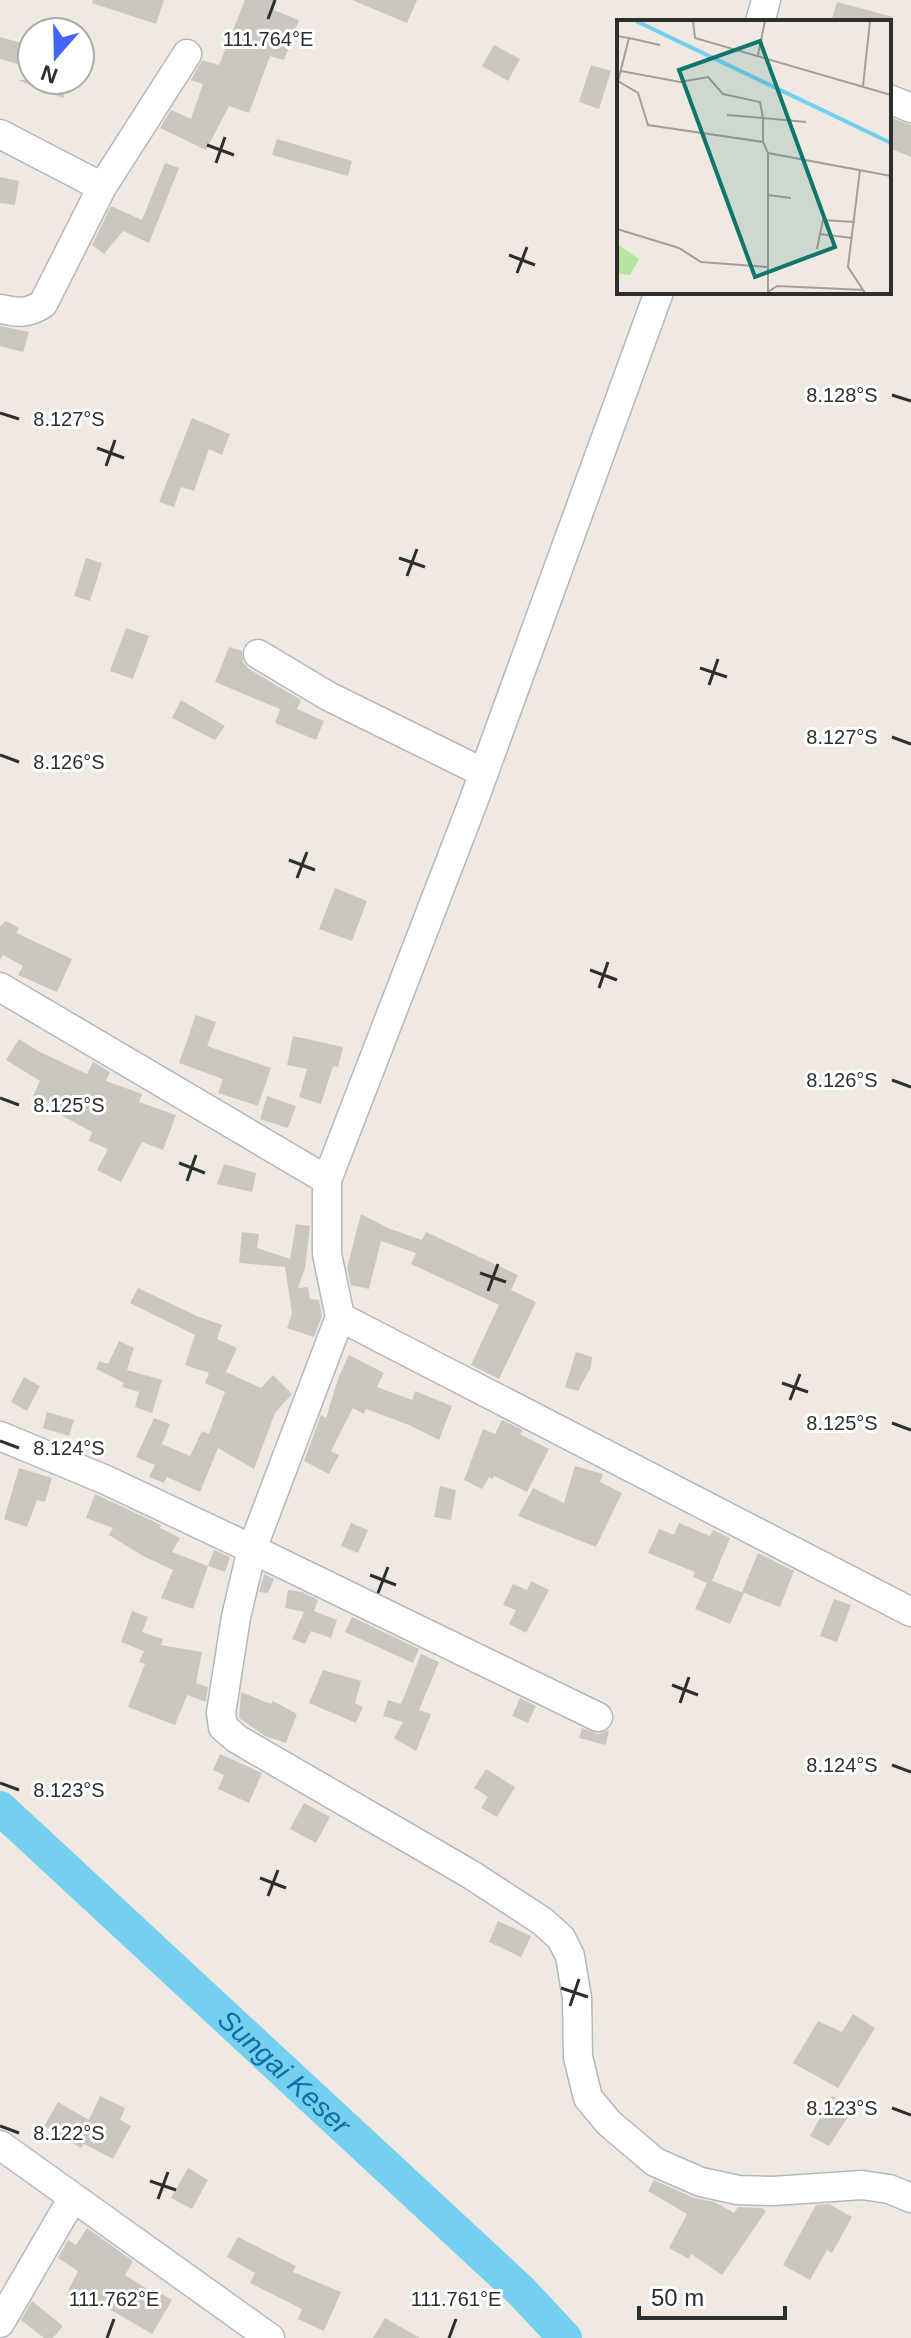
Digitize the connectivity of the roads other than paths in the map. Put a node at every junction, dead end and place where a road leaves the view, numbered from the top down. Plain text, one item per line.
1 (766, 0) edge
2 (761, 20) edge
3 (187, 54) dead end
4 (891, 100) edge
5 (911, 108) edge
6 (0, 134) edge
7 (102, 187) junction
8 (658, 294) edge
9 (0, 309) edge
10 (258, 654) dead end
11 (484, 773) junction
12 (0, 987) edge
13 (327, 1180) junction
14 (340, 1317) junction
15 (0, 1436) edge
16 (252, 1549) junction
17 (911, 1612) edge
18 (598, 1717) dead end
19 (0, 2145) edge
20 (911, 2198) edge
21 (72, 2199) junction
22 (0, 2323) edge
23 (270, 2338) edge

1 - 2 street
3 - 7 street
4 - 5 street
6 - 7 street
7 - 9 street
8 - 11 street
10 - 11 street
11 - 13 street
12 - 13 street
13 - 14 street
14 - 16 street
14 - 17 street
15 - 16 street
16 - 18 street
16 - 20 street
19 - 21 street
21 - 22 street
21 - 23 street

